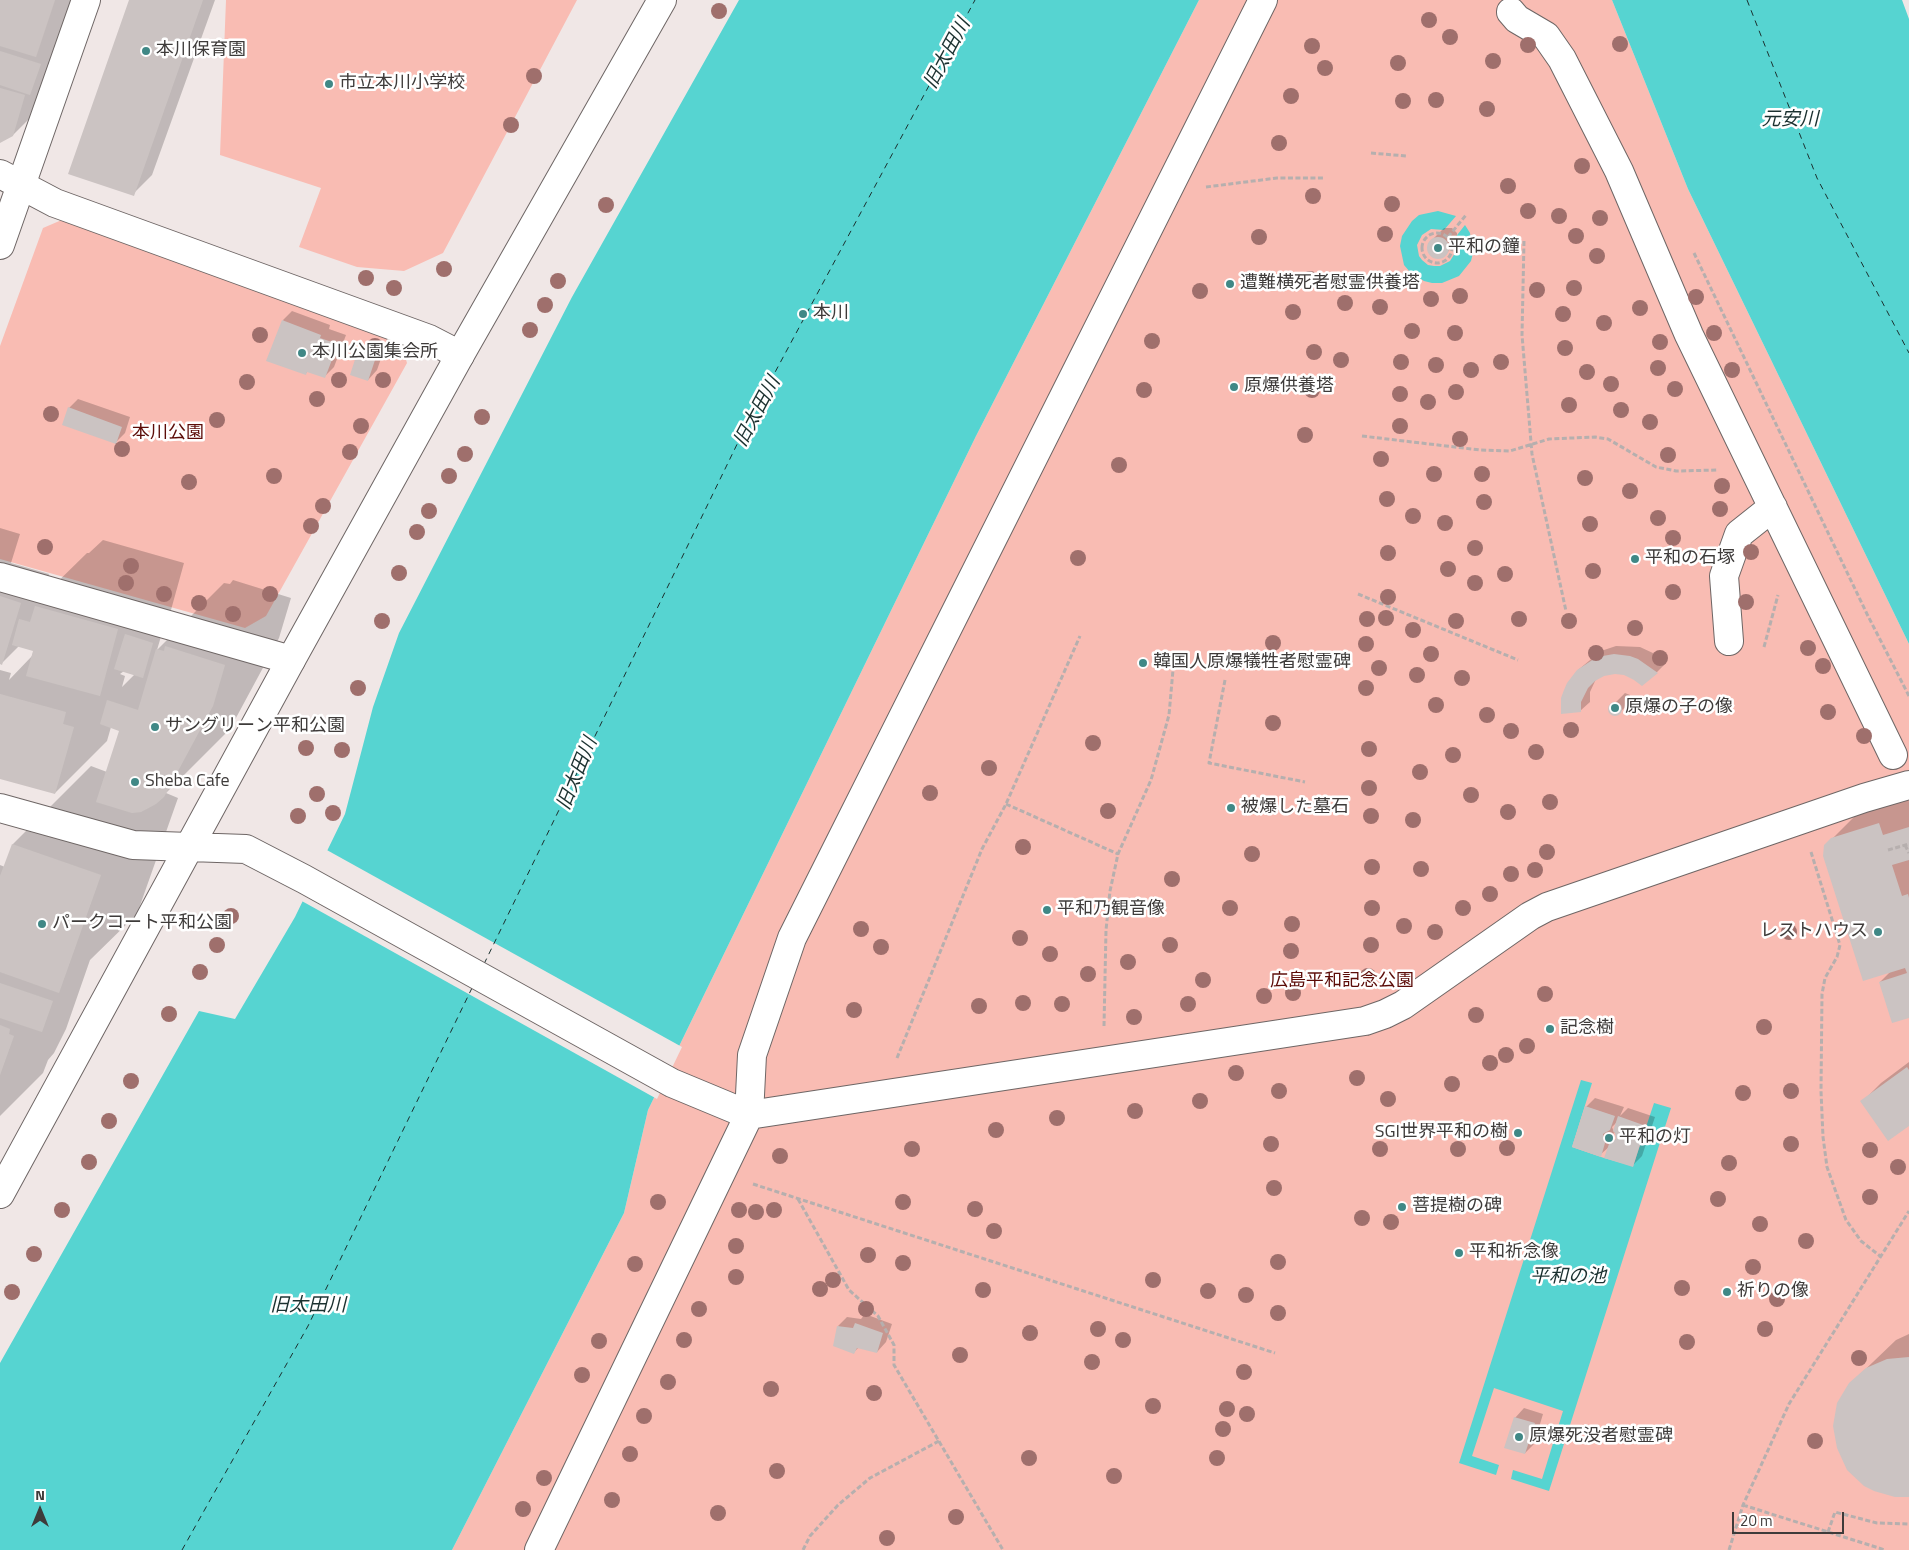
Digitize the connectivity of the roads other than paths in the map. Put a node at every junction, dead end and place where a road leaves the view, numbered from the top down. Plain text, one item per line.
1 (86, 0) edge
2 (662, 0) edge
3 (1263, 0) edge
4 (1511, 12) dead end
5 (11, 180) edge
6 (0, 245) edge
7 (460, 355) junction
8 (1773, 507) junction
9 (0, 577) edge
10 (1729, 641) dead end
11 (291, 660) junction
12 (1893, 755) dead end
13 (1909, 785) edge
14 (0, 808) edge
15 (188, 848) junction
16 (749, 1115) junction
17 (0, 1194) edge
18 (539, 1550) edge

1 - 5 street
2 - 7 street
3 - 16 street
4 - 8 street
5 - 6 street
5 - 7 street
7 - 11 street
8 - 10 street
8 - 12 street
9 - 11 street
11 - 15 street
13 - 16 street
14 - 15 street
15 - 16 street
15 - 17 street
16 - 18 street

